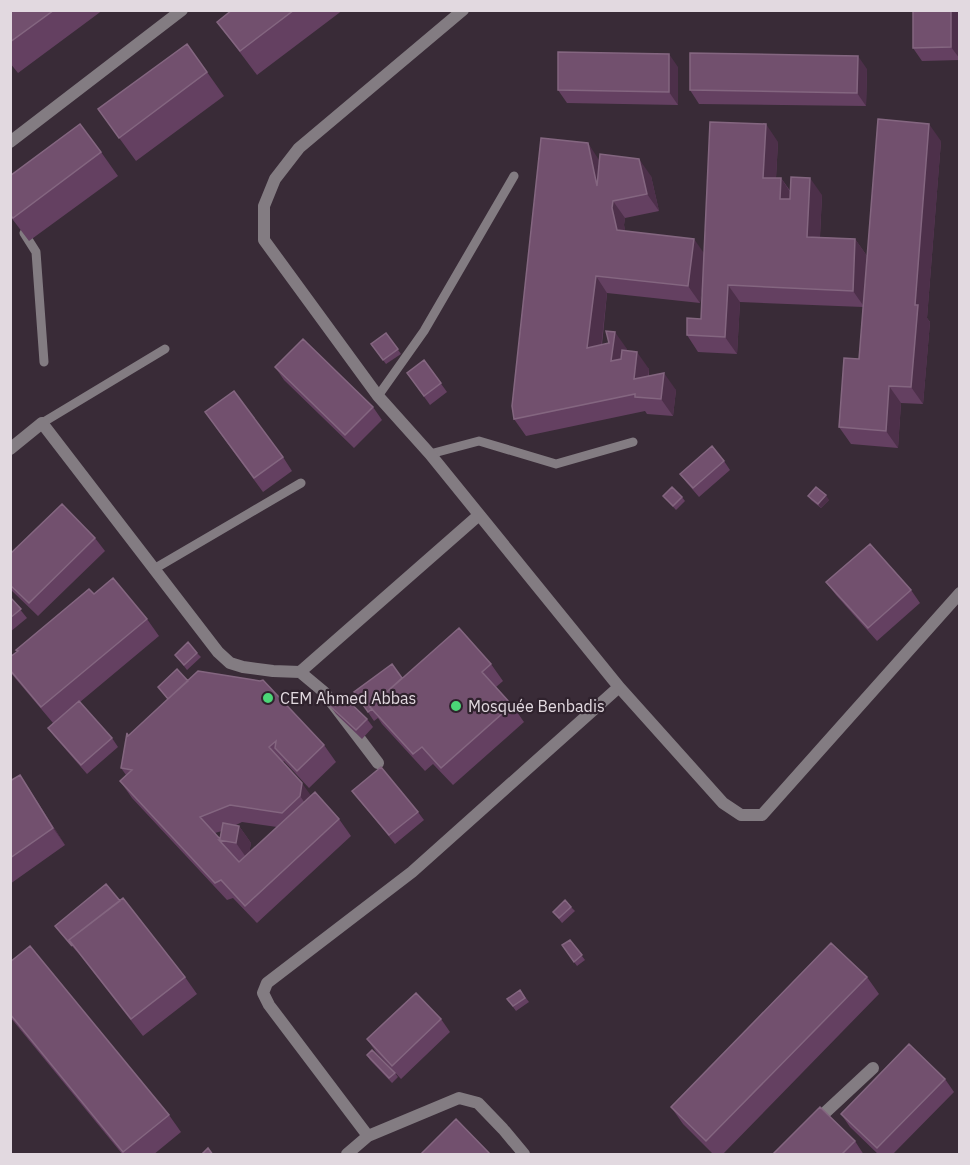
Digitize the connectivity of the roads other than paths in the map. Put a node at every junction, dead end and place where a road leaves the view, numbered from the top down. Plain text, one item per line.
1 (182, 10) edge
2 (464, 10) edge
3 (10, 142) edge
4 (514, 176) dead end
5 (21, 227) edge
6 (165, 349) dead end
7 (44, 362) dead end
8 (378, 396) junction
9 (42, 423) junction
10 (633, 442) dead end
11 (10, 449) edge
12 (430, 454) junction
13 (302, 483) dead end
14 (478, 515) junction
15 (154, 569) junction
16 (960, 593) edge
17 (300, 672) junction
18 (620, 687) junction
19 (378, 763) dead end
20 (873, 1068) dead end
21 (805, 1131) edge
22 (368, 1137) junction
23 (347, 1155) edge
24 (524, 1155) edge

1 - 3 street
2 - 8 street
4 - 8 lane
5 - 7 lane
6 - 9 lane
8 - 12 street
9 - 11 street
9 - 15 street
10 - 12 lane
12 - 14 street
13 - 15 lane
14 - 17 street
14 - 18 street
15 - 17 street
16 - 18 street
17 - 19 street
18 - 22 street
20 - 21 street
22 - 23 street
22 - 24 street

